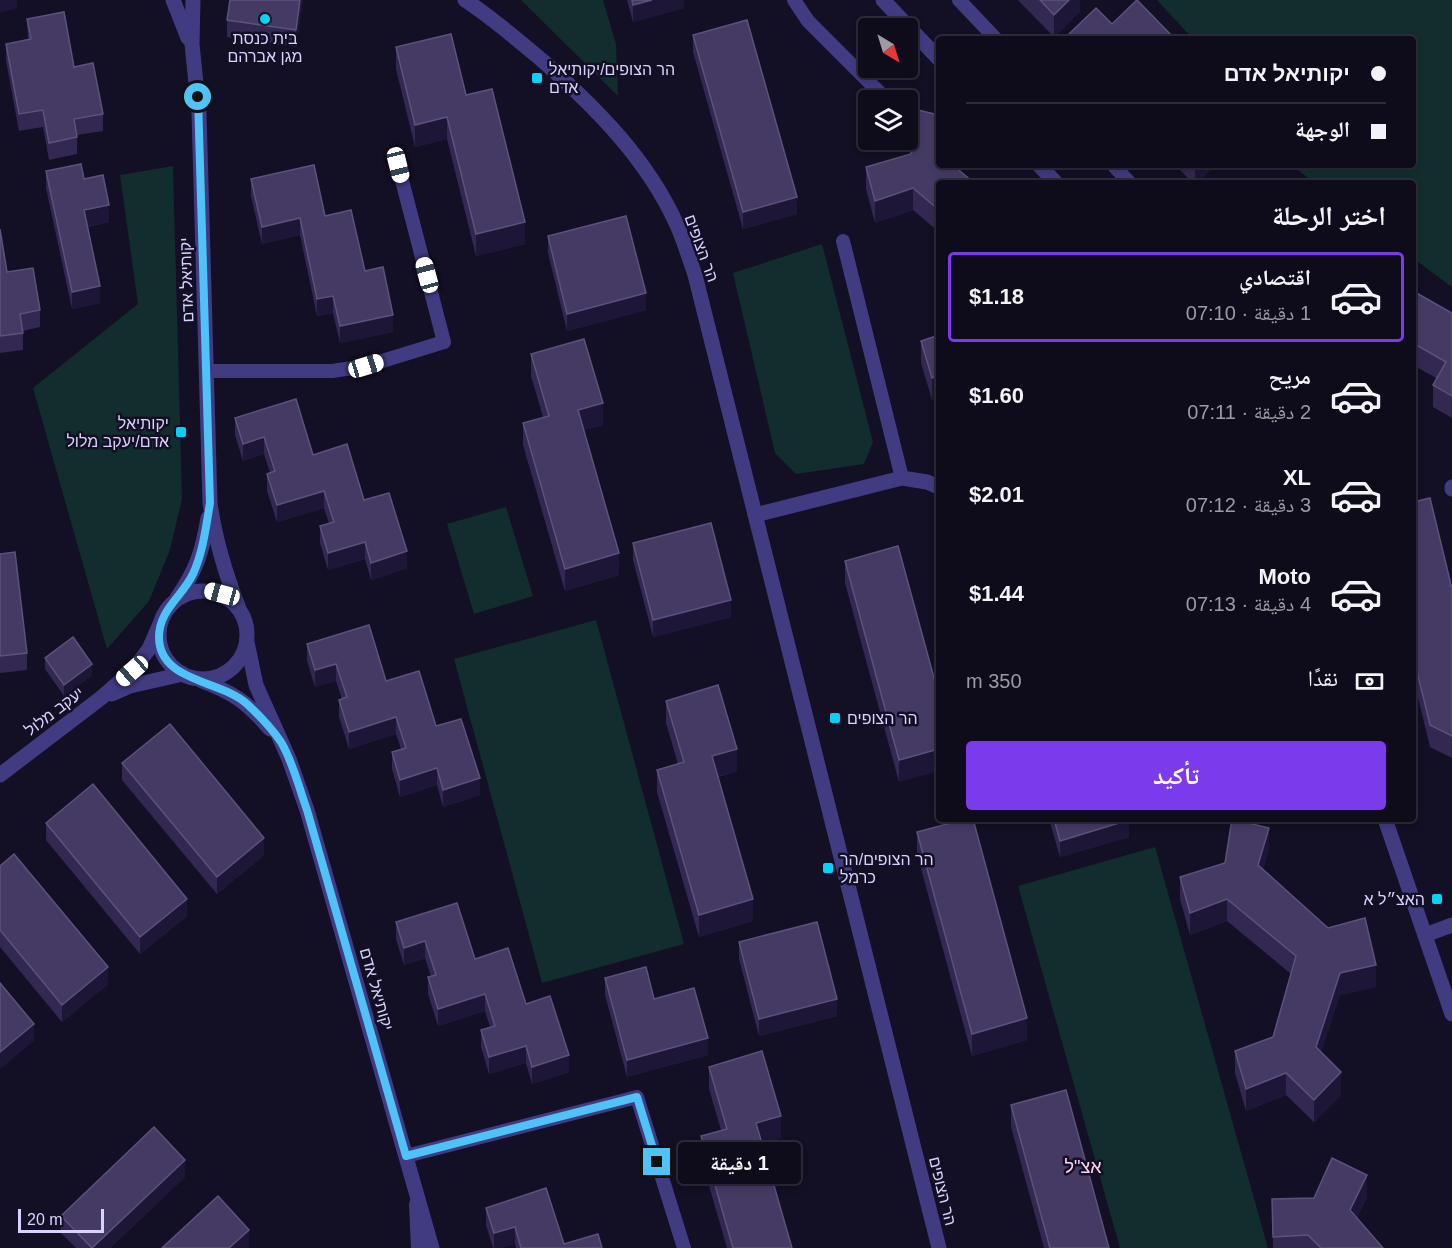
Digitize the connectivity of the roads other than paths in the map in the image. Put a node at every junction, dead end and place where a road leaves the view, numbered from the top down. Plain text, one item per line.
1 (173, 0) edge
2 (193, 0) edge
3 (465, 0) edge
4 (794, 0) edge
5 (884, 0) edge
6 (959, 0) edge
7 (993, 36) edge
8 (194, 55) junction
9 (936, 55) edge
10 (877, 90) edge
11 (398, 165) dead end
12 (1042, 168) edge
13 (1116, 168) edge
14 (1053, 180) edge
15 (1127, 180) edge
16 (843, 241) dead end
17 (206, 371) junction
18 (902, 478) junction
19 (936, 485) edge
20 (210, 503) junction
21 (755, 515) junction
22 (177, 598) junction
23 (238, 606) junction
24 (160, 624) junction
25 (247, 642) junction
26 (190, 677) junction
27 (101, 698) junction
28 (280, 742) junction
29 (0, 775) edge
30 (1386, 822) edge
31 (1452, 926) edge
32 (1425, 935) junction
33 (1452, 1014) edge
34 (406, 1156) junction
35 (416, 1193) junction
36 (418, 1248) edge
37 (432, 1248) edge
38 (684, 1248) edge
39 (939, 1248) edge

1 - 8 street, יקותיאל אדם
2 - 8 street, יקותיאל אדם
3 - 21 street, הר הצופים
4 - 10 lane
5 - 9 street
6 - 7 lane
8 - 17 street, יקותיאל אדם
11 - 17 lane
12 - 14 street
13 - 15 lane
16 - 18 lane
17 - 20 street, יקותיאל אדם
18 - 19 street
18 - 21 street
20 - 22 street, יקותיאל אדם
20 - 23 street, יקותיאל אדם
21 - 39 street, הר הצופים
22 - 23 street
22 - 24 street
23 - 25 street
24 - 26 street
24 - 27 street, יעקב מלול
25 - 26 street
25 - 28 street, יקותיאל אדם
26 - 27 street, יעקב מלול
26 - 28 street, יקותיאל אדם
27 - 29 street, יעקב מלול
28 - 34 street, יקותיאל אדם
30 - 32 street
31 - 32 street
32 - 33 street
34 - 35 street, יקותיאל אדם
34 - 38 lane
35 - 36 lane
35 - 37 street, יקותיאל אדם

